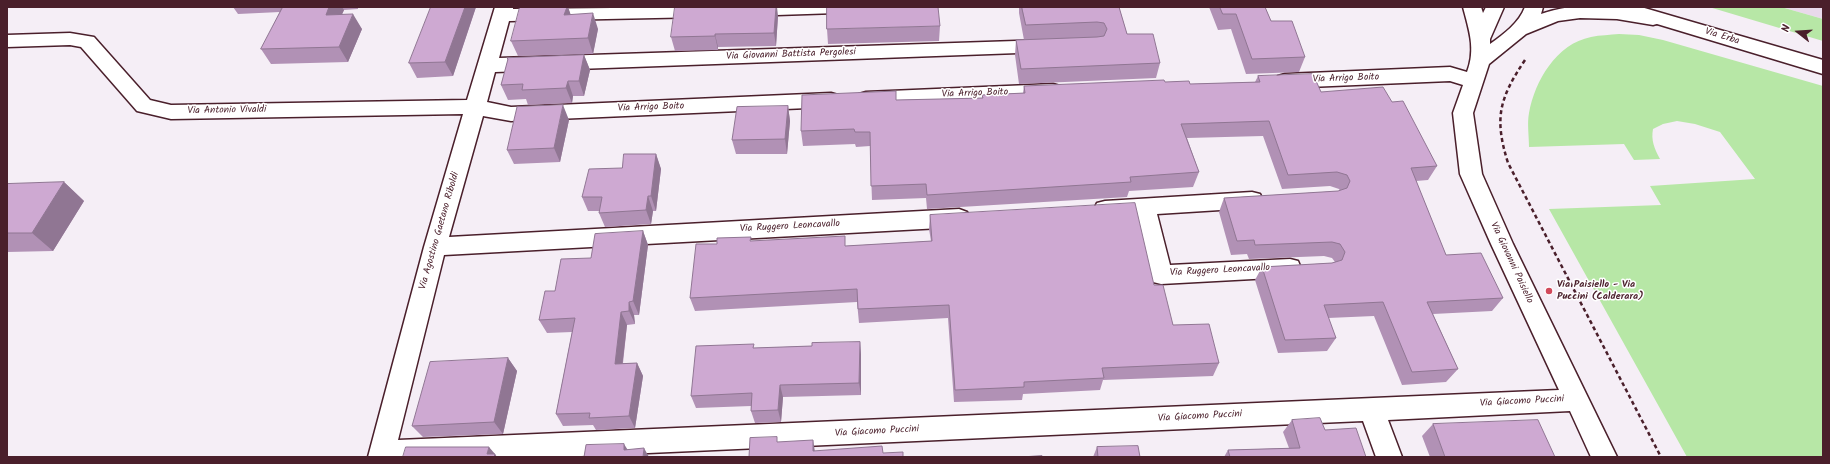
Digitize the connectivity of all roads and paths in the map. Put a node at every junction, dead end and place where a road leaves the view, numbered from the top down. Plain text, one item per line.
1 (837, 7) edge
2 (1472, 7) edge
3 (1495, 7) edge
4 (1534, 7) edge
5 (1620, 7) edge
6 (1646, 7) edge
7 (503, 11) edge
8 (1676, 24) junction
9 (1519, 30) junction
10 (1481, 39) junction
11 (7, 41) edge
12 (1063, 46) edge
13 (1526, 59) dead end
14 (1481, 61) junction
15 (488, 66) junction
16 (1823, 67) edge
17 (1267, 82) edge
18 (1473, 82) junction
19 (1068, 90) edge
20 (483, 109) junction
21 (1268, 199) edge
22 (1144, 207) junction
23 (1089, 210) edge
24 (978, 216) edge
25 (435, 247) junction
26 (1309, 267) edge
27 (1576, 400) junction
28 (1371, 410) junction
29 (388, 454) edge
30 (1389, 457) edge
31 (1604, 457) edge
32 (1660, 457) edge

1 - 7 street
2 - 10 street
3 - 10 street
4 - 9 street
5 - 8 street, Via Erba
6 - 8 street
7 - 15 street, Via Agostino Gaetano Riboldi
8 - 9 street
8 - 16 street, Via Erba
9 - 14 street
10 - 14 street
11 - 20 street, Via Antonio Vivaldi
12 - 15 street, Via Giovanni Battista Pergolesi
13 - 32 path
14 - 18 street, Via Giovanni Paisiello
15 - 20 street, Via Agostino Gaetano Riboldi
17 - 18 street, Via Arrigo Boito
18 - 27 street, Via Giovanni Paisiello
19 - 20 street, Via Arrigo Boito
20 - 25 street, Via Agostino Gaetano Riboldi
21 - 22 street
22 - 23 street
22 - 26 street, Via Ruggero Leoncavallo
24 - 25 street, Via Ruggero Leoncavallo
25 - 29 street, Via Agostino Gaetano Riboldi
27 - 28 street, Via Giacomo Puccini
27 - 31 street, Via Giovanni Paisiello
28 - 29 street, Via Giacomo Puccini
28 - 30 street

